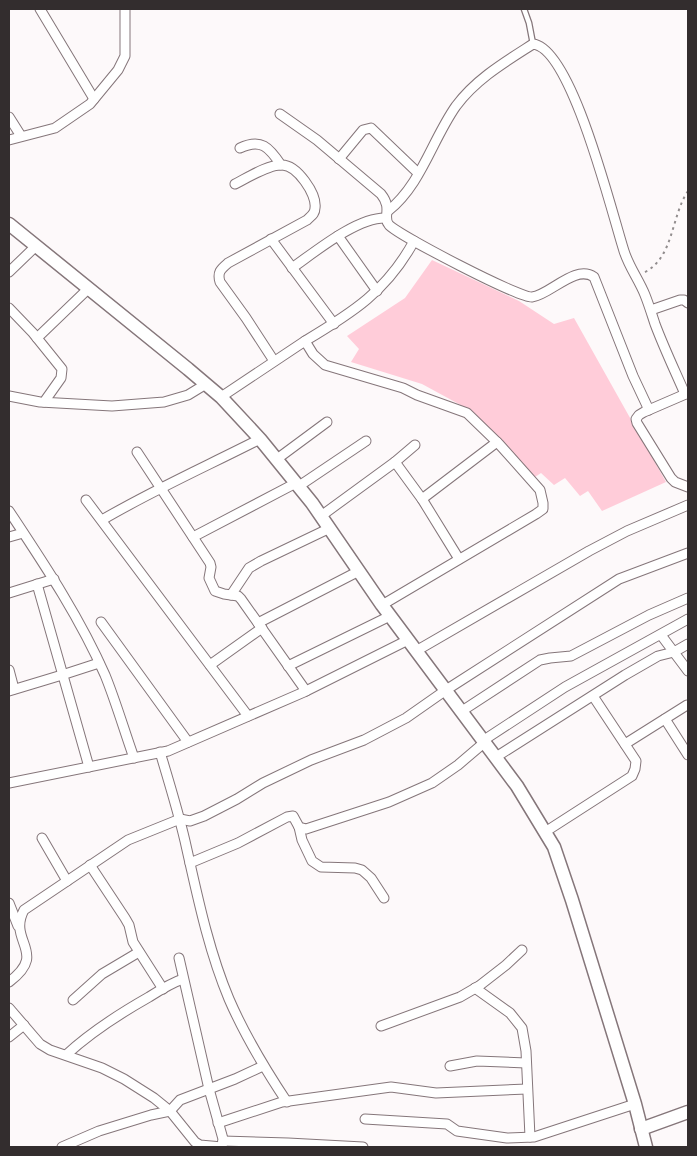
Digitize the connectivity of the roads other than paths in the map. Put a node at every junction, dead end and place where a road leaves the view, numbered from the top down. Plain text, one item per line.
1 (40, 9) edge
2 (126, 9) edge
3 (524, 9) edge
4 (533, 44) junction
5 (94, 99) junction
6 (280, 114) dead end
7 (9, 117) edge
8 (21, 136) junction
9 (9, 140) edge
10 (240, 148) dead end
11 (339, 159) junction
12 (281, 165) junction
13 (418, 173) junction
14 (235, 184) dead end
15 (387, 214) junction
16 (9, 224) edge
17 (338, 236) junction
18 (271, 239) junction
19 (414, 241) junction
20 (36, 246) junction
21 (292, 268) junction
22 (9, 272) edge
23 (88, 288) junction
24 (377, 291) junction
25 (688, 303) edge
26 (9, 308) edge
27 (650, 310) junction
28 (334, 324) junction
29 (37, 338) junction
30 (305, 342) junction
31 (274, 361) junction
32 (206, 384) junction
33 (687, 393) edge
34 (9, 396) edge
35 (221, 397) junction
36 (44, 402) junction
37 (649, 410) junction
38 (327, 422) dead end
39 (260, 439) junction
40 (366, 441) dead end
41 (497, 442) junction
42 (415, 445) dead end
43 (137, 452) dead end
44 (277, 459) junction
45 (396, 462) junction
46 (298, 485) junction
47 (688, 487) edge
48 (160, 488) junction
49 (422, 499) junction
50 (86, 500) dead end
51 (688, 504) edge
52 (9, 511) edge
53 (321, 516) junction
54 (102, 520) junction
55 (330, 528) junction
56 (23, 533) junction
57 (9, 536) edge
58 (193, 537) junction
59 (688, 553) edge
60 (459, 559) junction
61 (359, 570) junction
62 (54, 579) junction
63 (37, 584) junction
64 (9, 593) edge
65 (230, 595) junction
66 (688, 598) edge
67 (382, 605) junction
68 (390, 616) junction
69 (688, 619) edge
70 (101, 622) dead end
71 (260, 626) junction
72 (661, 635) junction
73 (408, 640) junction
74 (688, 644) edge
75 (416, 651) junction
76 (674, 652) junction
77 (98, 663) junction
78 (210, 665) junction
79 (288, 666) junction
80 (9, 670) edge
81 (688, 671) edge
82 (62, 675) junction
83 (11, 690) edge
84 (446, 690) junction
85 (306, 691) junction
86 (593, 696) junction
87 (687, 705) dead end
88 (462, 711) junction
89 (248, 716) junction
90 (665, 719) junction
91 (485, 741) junction
92 (188, 742) junction
93 (625, 744) junction
94 (160, 752) junction
95 (688, 755) edge
96 (496, 757) junction
97 (134, 758) junction
98 (89, 766) junction
99 (9, 783) edge
100 (180, 819) junction
101 (299, 827) junction
102 (545, 832) junction
103 (42, 838) dead end
104 (190, 863) junction
105 (90, 865) junction
106 (67, 881) junction
107 (384, 898) dead end
108 (9, 903) edge
109 (18, 926) junction
110 (522, 950) dead end
111 (139, 952) junction
112 (179, 958) dead end
113 (184, 979) junction
114 (9, 982) edge
115 (163, 988) junction
116 (475, 988) junction
117 (73, 1000) dead end
118 (9, 1008) edge
119 (24, 1025) junction
120 (381, 1026) dead end
121 (9, 1037) edge
122 (66, 1056) junction
123 (526, 1062) junction
124 (263, 1066) junction
125 (450, 1066) dead end
126 (209, 1088) junction
127 (527, 1089) junction
128 (287, 1102) junction
129 (635, 1104) junction
130 (170, 1111) junction
131 (688, 1112) edge
132 (365, 1119) dead end
133 (218, 1123) junction
134 (641, 1129) junction
135 (532, 1137) junction
136 (222, 1146) edge
137 (62, 1147) edge
138 (363, 1147) edge
139 (533, 1147) edge
140 (646, 1147) edge

1 - 5 street
2 - 5 street
3 - 4 lane
4 - 13 street
4 - 27 street
5 - 8 street
6 - 11 street
7 - 8 street
8 - 9 street
10 - 12 street
11 - 13 street
11 - 15 street
12 - 14 street
12 - 18 street
13 - 15 street
15 - 17 street
15 - 19 street
16 - 20 main road
17 - 21 street
17 - 24 street
18 - 21 street
18 - 31 street
19 - 24 street
19 - 37 street
20 - 22 street
20 - 23 main road
21 - 28 street
23 - 29 street
23 - 32 main road
24 - 28 street
25 - 27 street
26 - 29 street
27 - 33 street
28 - 30 street
29 - 36 street
30 - 31 street
30 - 41 street
31 - 35 street
32 - 35 main road
32 - 36 street
33 - 37 street
34 - 36 street
35 - 39 main road
37 - 47 street
38 - 44 street
39 - 44 main road
39 - 48 street
40 - 46 street
41 - 49 street
41 - 60 street
42 - 45 street
43 - 48 street
44 - 46 main road
45 - 49 street
45 - 53 street
46 - 53 main road
46 - 58 street
48 - 54 street
48 - 58 street
49 - 60 street
50 - 54 street
51 - 75 street
52 - 56 street
53 - 55 main road
54 - 78 street
55 - 61 main road
55 - 65 street
56 - 57 street
56 - 62 street
58 - 65 street
59 - 84 street
60 - 67 street
61 - 67 main road
61 - 71 street
62 - 63 street
62 - 77 street
63 - 64 street
63 - 82 street
65 - 71 street
66 - 88 street
67 - 68 main road
68 - 73 main road
68 - 79 street
69 - 72 street
70 - 92 street
71 - 78 street
71 - 79 street
72 - 76 street
72 - 91 street
73 - 75 main road
73 - 85 street
74 - 76 street
75 - 84 main road
76 - 81 street
76 - 86 street
77 - 82 street
77 - 97 street
78 - 89 street
79 - 85 street
80 - 83 street
82 - 83 street
82 - 98 street
84 - 88 main road
84 - 100 street
85 - 89 street
86 - 93 street
86 - 96 street
87 - 90 street
88 - 91 main road
89 - 92 street
90 - 93 street
90 - 95 street
91 - 96 main road
91 - 101 street
92 - 94 street
93 - 102 street
94 - 97 street
94 - 100 street
96 - 102 main road
97 - 98 street
98 - 99 street
100 - 104 street
100 - 105 street
101 - 104 street
101 - 107 street
102 - 129 main road
103 - 106 street
104 - 124 street
105 - 106 street
105 - 111 street
106 - 109 street
108 - 109 street
109 - 114 street
110 - 116 street
111 - 115 street
111 - 117 street
112 - 113 street
113 - 115 street
113 - 126 street
115 - 122 street
116 - 120 street
116 - 123 street
118 - 119 street
119 - 121 street
119 - 122 street
122 - 130 street
123 - 125 street
123 - 127 street
124 - 126 street
124 - 128 street
126 - 130 street
126 - 133 street
127 - 128 street
127 - 135 street
128 - 133 street
129 - 134 main road
129 - 135 street
130 - 136 street
130 - 137 street
131 - 134 main road
132 - 135 street
133 - 136 street
134 - 140 main road
135 - 139 street
136 - 138 street

